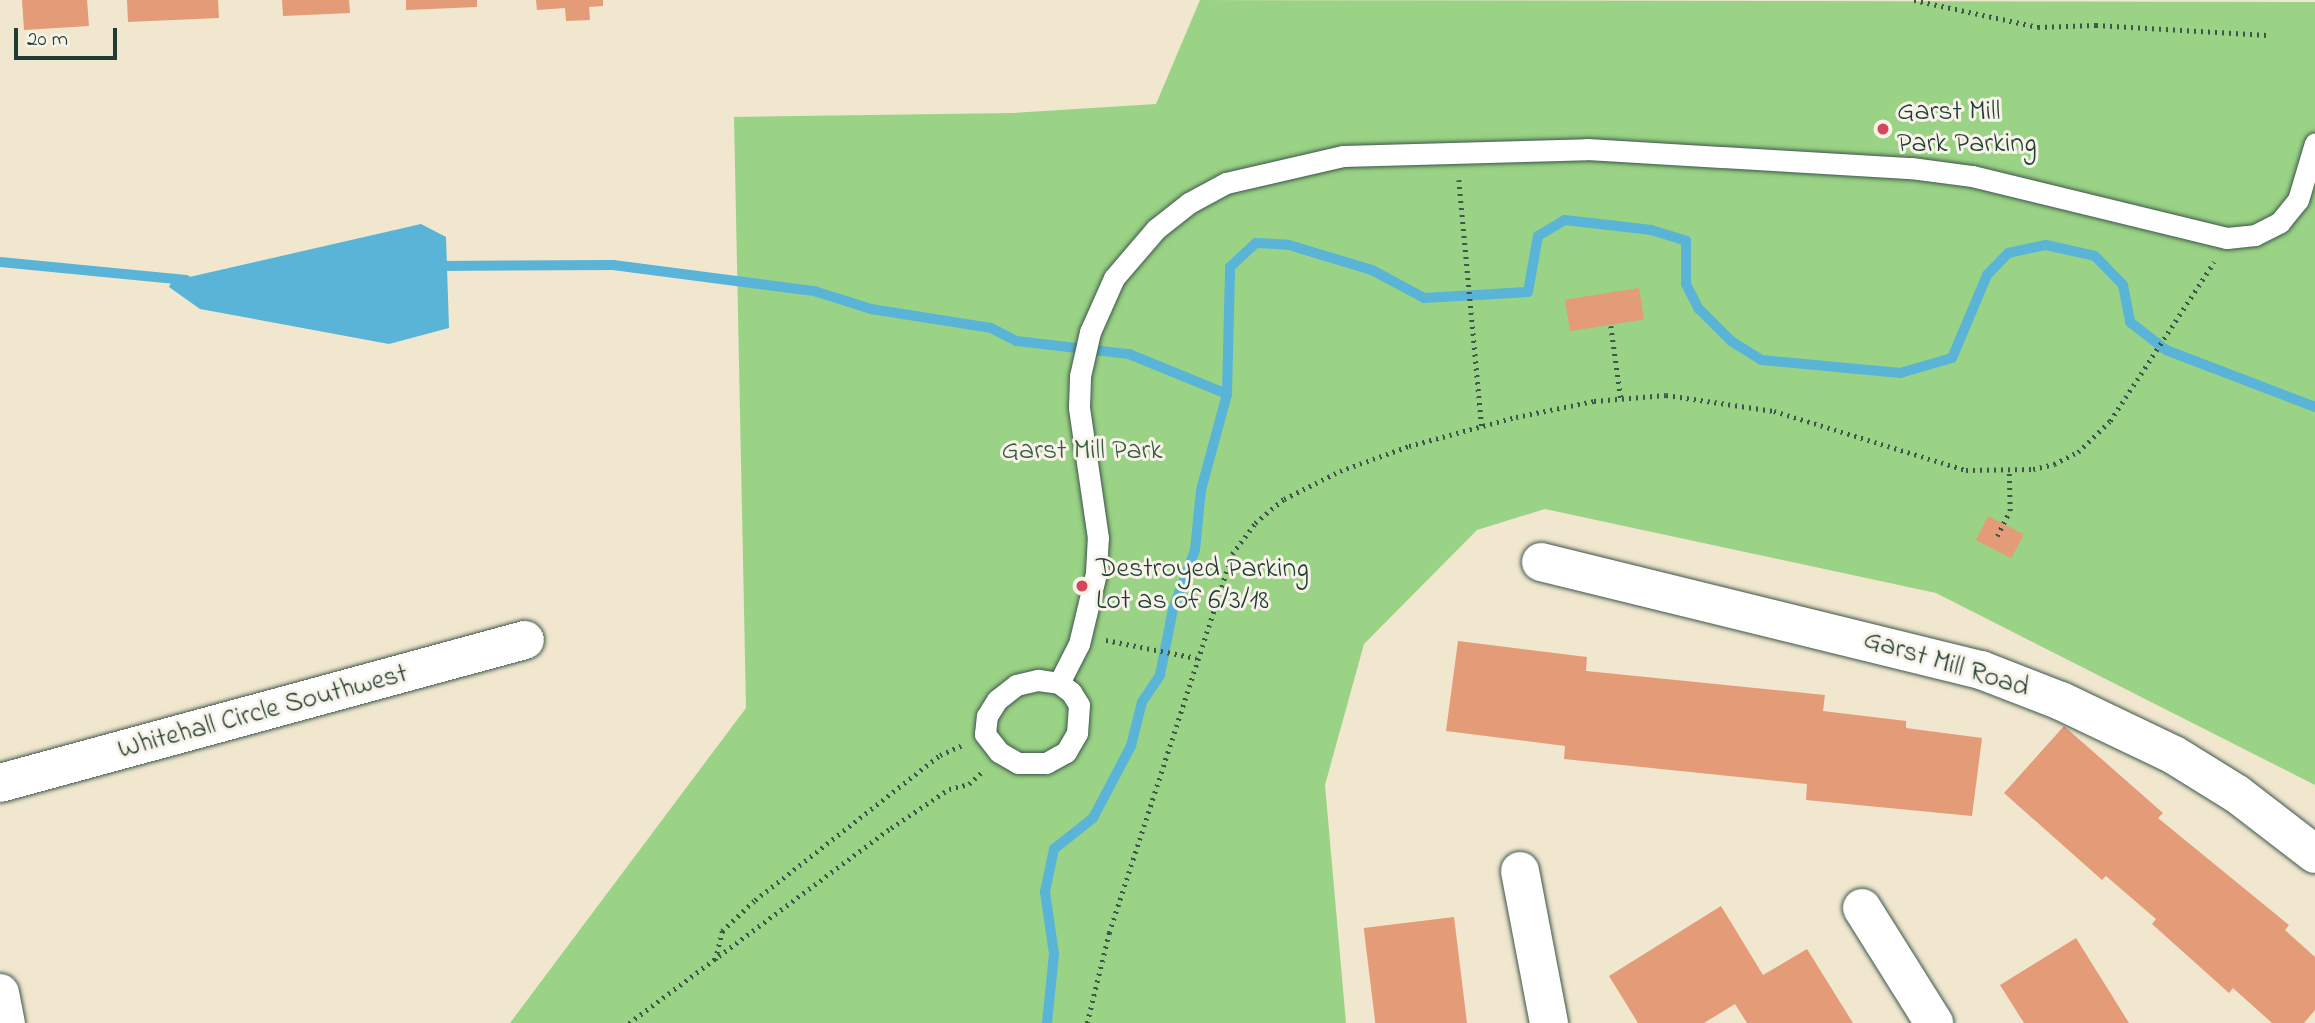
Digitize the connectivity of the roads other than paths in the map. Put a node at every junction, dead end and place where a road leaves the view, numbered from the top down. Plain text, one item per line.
1 (2315, 143) edge
2 (1541, 562) dead end
3 (525, 640) dead end
4 (1059, 683) junction
5 (0, 783) edge
6 (2315, 854) edge
7 (1520, 871) dead end
8 (1863, 908) dead end
9 (0, 993) edge
10 (6, 1023) edge
11 (1549, 1023) edge
12 (1934, 1023) edge

1 - 4 lane
2 - 6 street, Garst Mill Road
3 - 5 street, Whitehall Circle Southwest
4 - 4 lane
7 - 11 street
8 - 12 street
9 - 10 street

